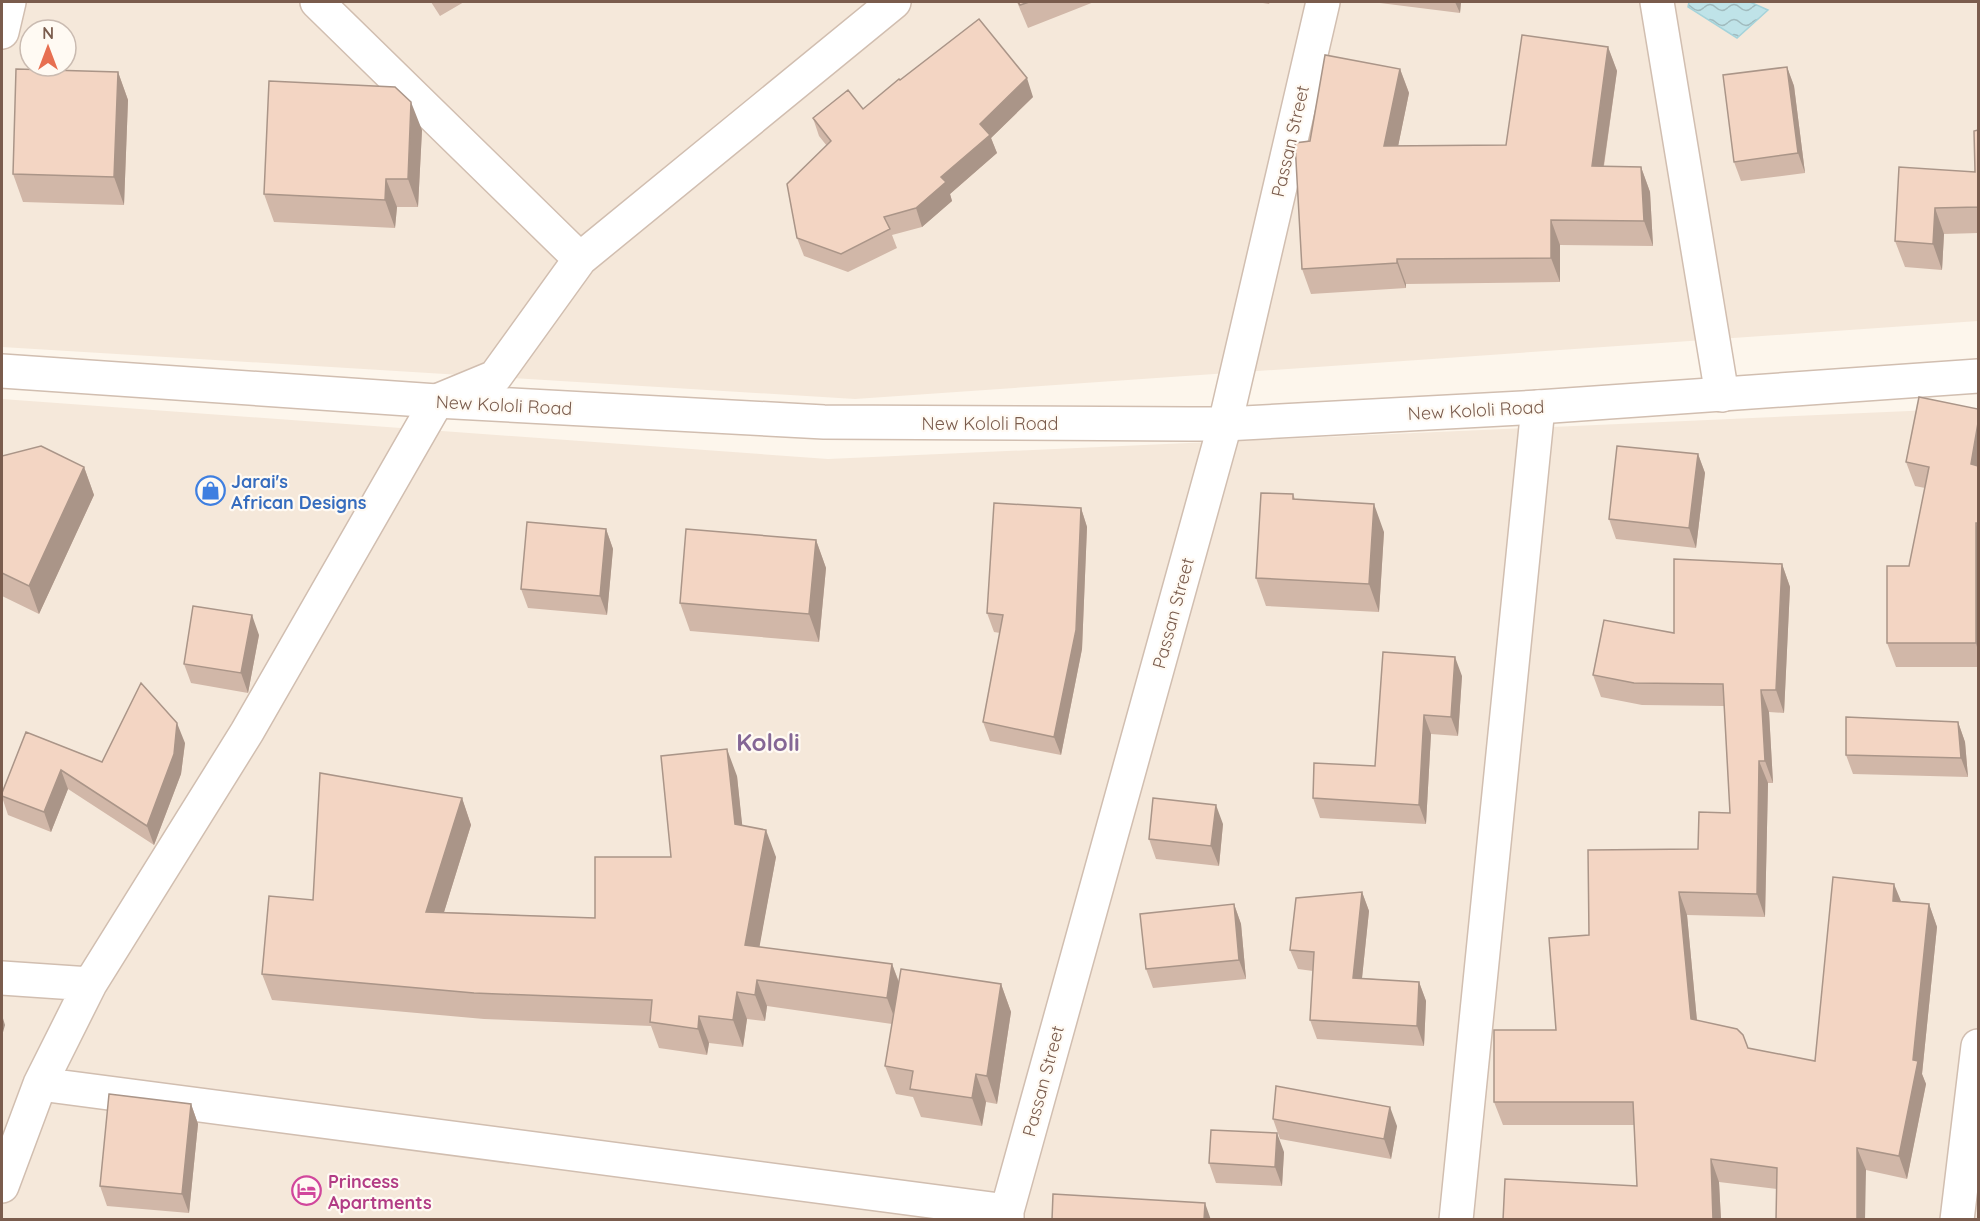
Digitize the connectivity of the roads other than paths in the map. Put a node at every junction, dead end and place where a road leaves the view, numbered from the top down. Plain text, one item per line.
1 (9, 2) edge
2 (317, 2) edge
3 (894, 2) edge
4 (1323, 2) edge
5 (1657, 2) edge
6 (2, 32) edge
7 (580, 259) junction
8 (2, 371) edge
9 (1978, 376) edge
10 (1722, 395) junction
11 (438, 401) junction
12 (1538, 407) junction
13 (1225, 424) junction
14 (2, 978) edge
15 (90, 984) junction
16 (1978, 1046) edge
17 (40, 1084) junction
18 (2, 1186) edge
19 (1007, 1215) edge
20 (1456, 1220) edge
21 (1957, 1220) edge

1 - 6 street
2 - 7 street
3 - 7 street
4 - 13 street, Passan Street
5 - 10 street
7 - 11 street
8 - 11 street, New Kololi Road
9 - 10 street, New Kololi Road
10 - 12 street, New Kololi Road
11 - 13 street, New Kololi Road
11 - 15 street
12 - 13 street, New Kololi Road
12 - 20 street
13 - 19 street, Passan Street
14 - 15 street
15 - 17 street
16 - 21 street
17 - 18 street
17 - 19 street

